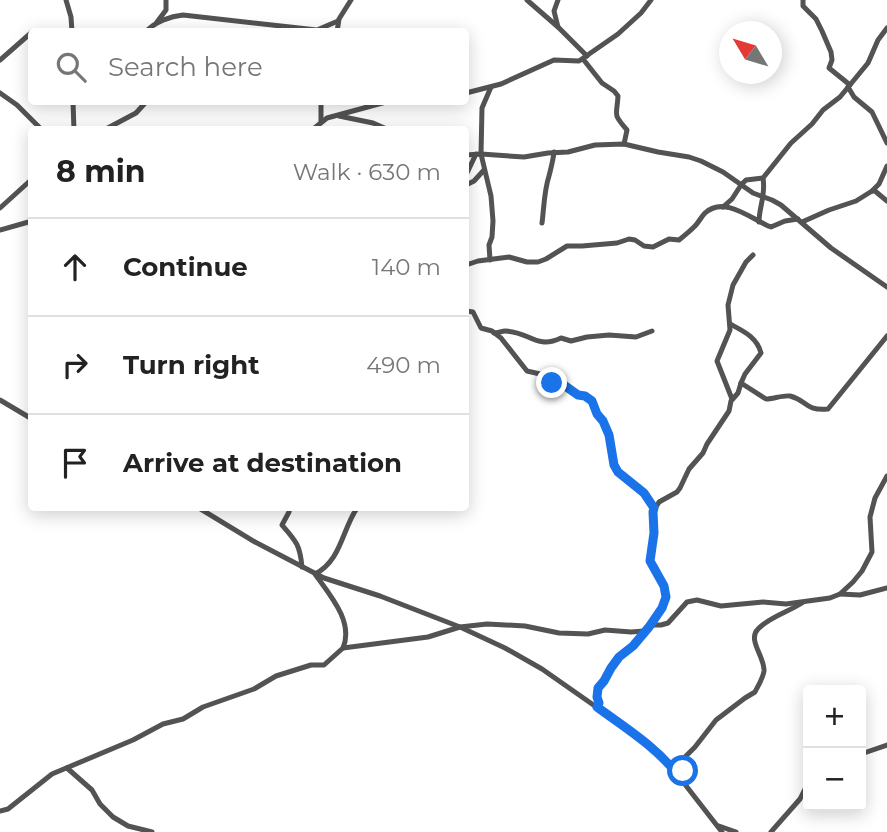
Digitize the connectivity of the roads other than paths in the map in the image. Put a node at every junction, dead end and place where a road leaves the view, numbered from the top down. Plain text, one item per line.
1 (65, 0) edge
2 (166, 0) edge
3 (351, 0) edge
4 (527, 0) edge
5 (558, 0) edge
6 (652, 0) edge
7 (803, 0) edge
8 (338, 21) junction
9 (155, 24) junction
10 (558, 27) junction
11 (72, 28) edge
12 (149, 28) edge
13 (300, 28) edge
14 (322, 28) edge
15 (337, 28) edge
16 (887, 28) edge
17 (28, 36) edge
18 (585, 58) junction
19 (0, 60) edge
20 (849, 86) junction
21 (491, 87) junction
22 (469, 92) edge
23 (0, 93) edge
24 (73, 105) edge
25 (143, 105) edge
26 (321, 105) edge
27 (372, 105) edge
28 (339, 116) junction
29 (321, 121) junction
30 (38, 126) edge
31 (74, 126) edge
32 (112, 126) edge
33 (316, 126) edge
34 (380, 126) edge
35 (887, 143) edge
36 (624, 144) junction
37 (554, 152) junction
38 (478, 154) junction
39 (469, 155) edge
40 (887, 166) edge
41 (469, 170) edge
42 (484, 170) junction
43 (763, 178) junction
44 (28, 183) edge
45 (469, 184) edge
46 (741, 185) junction
47 (872, 191) junction
48 (764, 197) junction
49 (887, 201) edge
50 (722, 207) junction
51 (0, 208) edge
52 (800, 221) junction
53 (28, 222) edge
54 (759, 222) junction
55 (542, 223) dead end
56 (0, 230) edge
57 (753, 255) dead end
58 (489, 260) junction
59 (469, 264) edge
60 (887, 287) edge
61 (469, 311) edge
62 (730, 324) junction
63 (652, 331) dead end
64 (494, 333) junction
65 (887, 336) edge
66 (741, 383) junction
67 (732, 399) junction
68 (0, 400) edge
69 (28, 417) edge
70 (887, 476) edge
71 (654, 508) junction
72 (204, 511) edge
73 (289, 511) edge
74 (355, 511) edge
75 (302, 568) junction
76 (315, 575) junction
77 (887, 588) edge
78 (840, 594) junction
79 (805, 601) junction
80 (460, 627) junction
81 (647, 629) junction
82 (343, 648) junction
83 (597, 707) junction
84 (887, 745) edge
85 (866, 752) edge
86 (66, 768) junction
87 (679, 776) junction
88 (803, 794) edge
89 (0, 811) edge
90 (718, 826) junction
91 (152, 832) edge
92 (722, 832) edge
93 (736, 832) edge
94 (771, 832) edge

1 - 11 street
2 - 9 street
3 - 8 street
4 - 10 street
5 - 10 street
6 - 18 street
7 - 20 street
8 - 14 street
8 - 15 street
9 - 12 street
9 - 13 street
10 - 18 street
16 - 20 street
17 - 19 street
18 - 21 street
18 - 36 street
20 - 35 street
20 - 43 street
21 - 22 street
21 - 38 street
23 - 30 street
24 - 31 street
25 - 32 street
26 - 29 street
27 - 28 street
28 - 29 street
28 - 34 street
29 - 33 street
36 - 37 street
36 - 46 street
37 - 38 street
37 - 55 street
38 - 39 street
38 - 41 street
38 - 42 street
40 - 47 street
42 - 45 street
42 - 58 street
43 - 46 street
43 - 48 street
44 - 51 street
46 - 48 street
46 - 50 street
47 - 49 street
47 - 52 street
48 - 52 street
48 - 54 street
50 - 54 street
50 - 58 street
52 - 54 street
52 - 60 street
53 - 56 street
57 - 62 street
58 - 59 street
61 - 64 street
62 - 66 street
62 - 67 street
63 - 64 street
64 - 71 street
65 - 66 street
66 - 67 street
67 - 71 street
68 - 69 street
70 - 78 street
71 - 81 street
72 - 75 street
73 - 75 street
74 - 76 street
75 - 76 street
76 - 80 street
76 - 82 street
77 - 78 street
78 - 79 street
79 - 81 street
79 - 87 street
80 - 81 street
80 - 82 street
80 - 83 street
81 - 83 street
82 - 86 street
83 - 87 street
84 - 85 street
86 - 89 street
86 - 91 street
87 - 90 street
88 - 94 street
90 - 92 street
90 - 93 street

